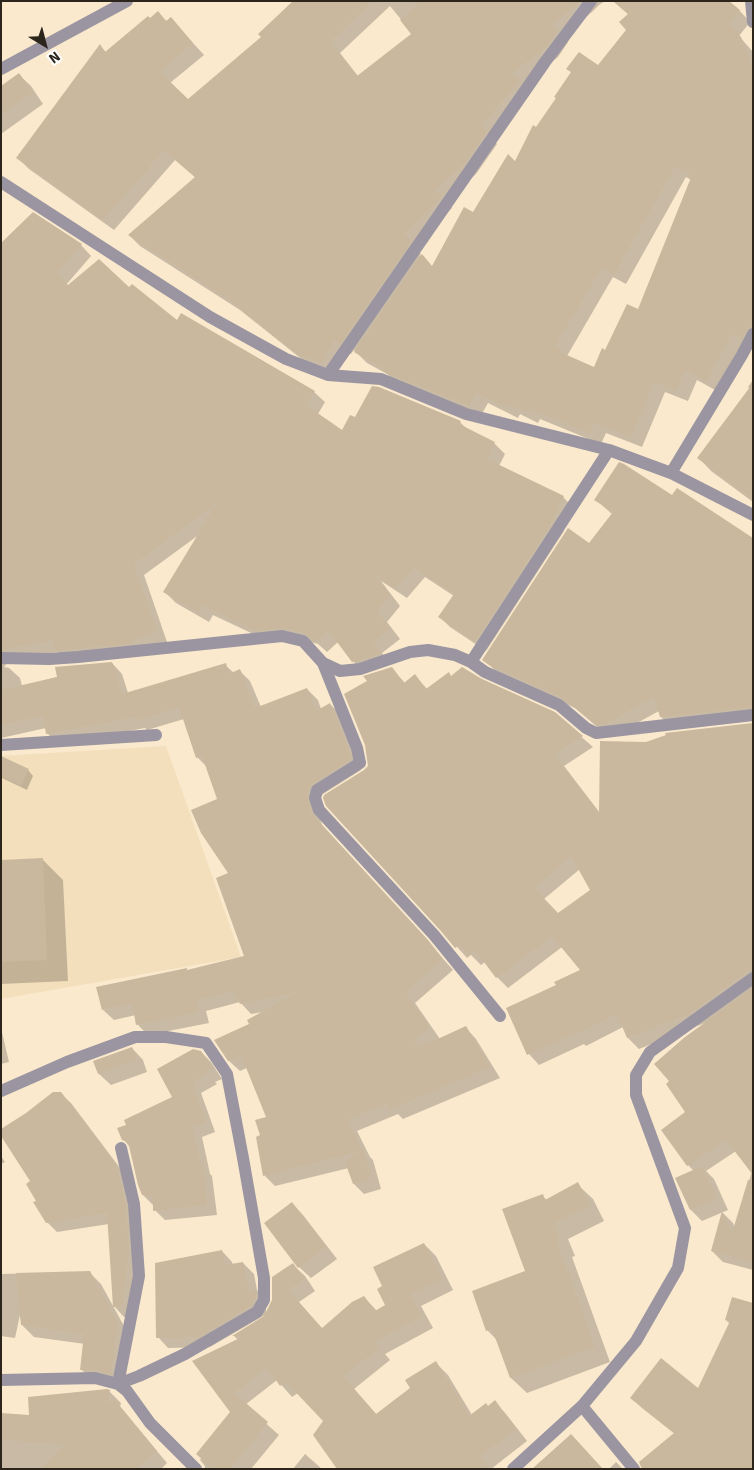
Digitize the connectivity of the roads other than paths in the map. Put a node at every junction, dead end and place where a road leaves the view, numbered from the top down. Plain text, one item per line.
1 (127, 1) edge
2 (591, 1) edge
3 (752, 1) edge
4 (753, 22) edge
5 (1, 68) edge
6 (3, 187) edge
7 (753, 334) edge
8 (328, 375) junction
9 (609, 450) junction
10 (671, 473) junction
11 (753, 515) edge
12 (1, 658) edge
13 (471, 662) junction
14 (323, 663) junction
15 (753, 715) edge
16 (156, 735) dead end
17 (1, 745) edge
18 (753, 978) edge
19 (500, 1016) dead end
20 (1, 1091) edge
21 (121, 1148) dead end
22 (1, 1380) edge
23 (118, 1384) junction
24 (582, 1406) junction
25 (196, 1469) edge
26 (513, 1469) edge
27 (634, 1469) edge

1 - 5 street
2 - 8 street
3 - 4 street
6 - 8 street
7 - 10 street
8 - 9 street
9 - 10 street
9 - 13 street
10 - 11 street
12 - 14 street
13 - 14 street
13 - 15 street
14 - 19 street
16 - 17 street
18 - 24 street
20 - 23 street
21 - 23 street
22 - 23 street
23 - 25 street
24 - 26 street
24 - 27 street

